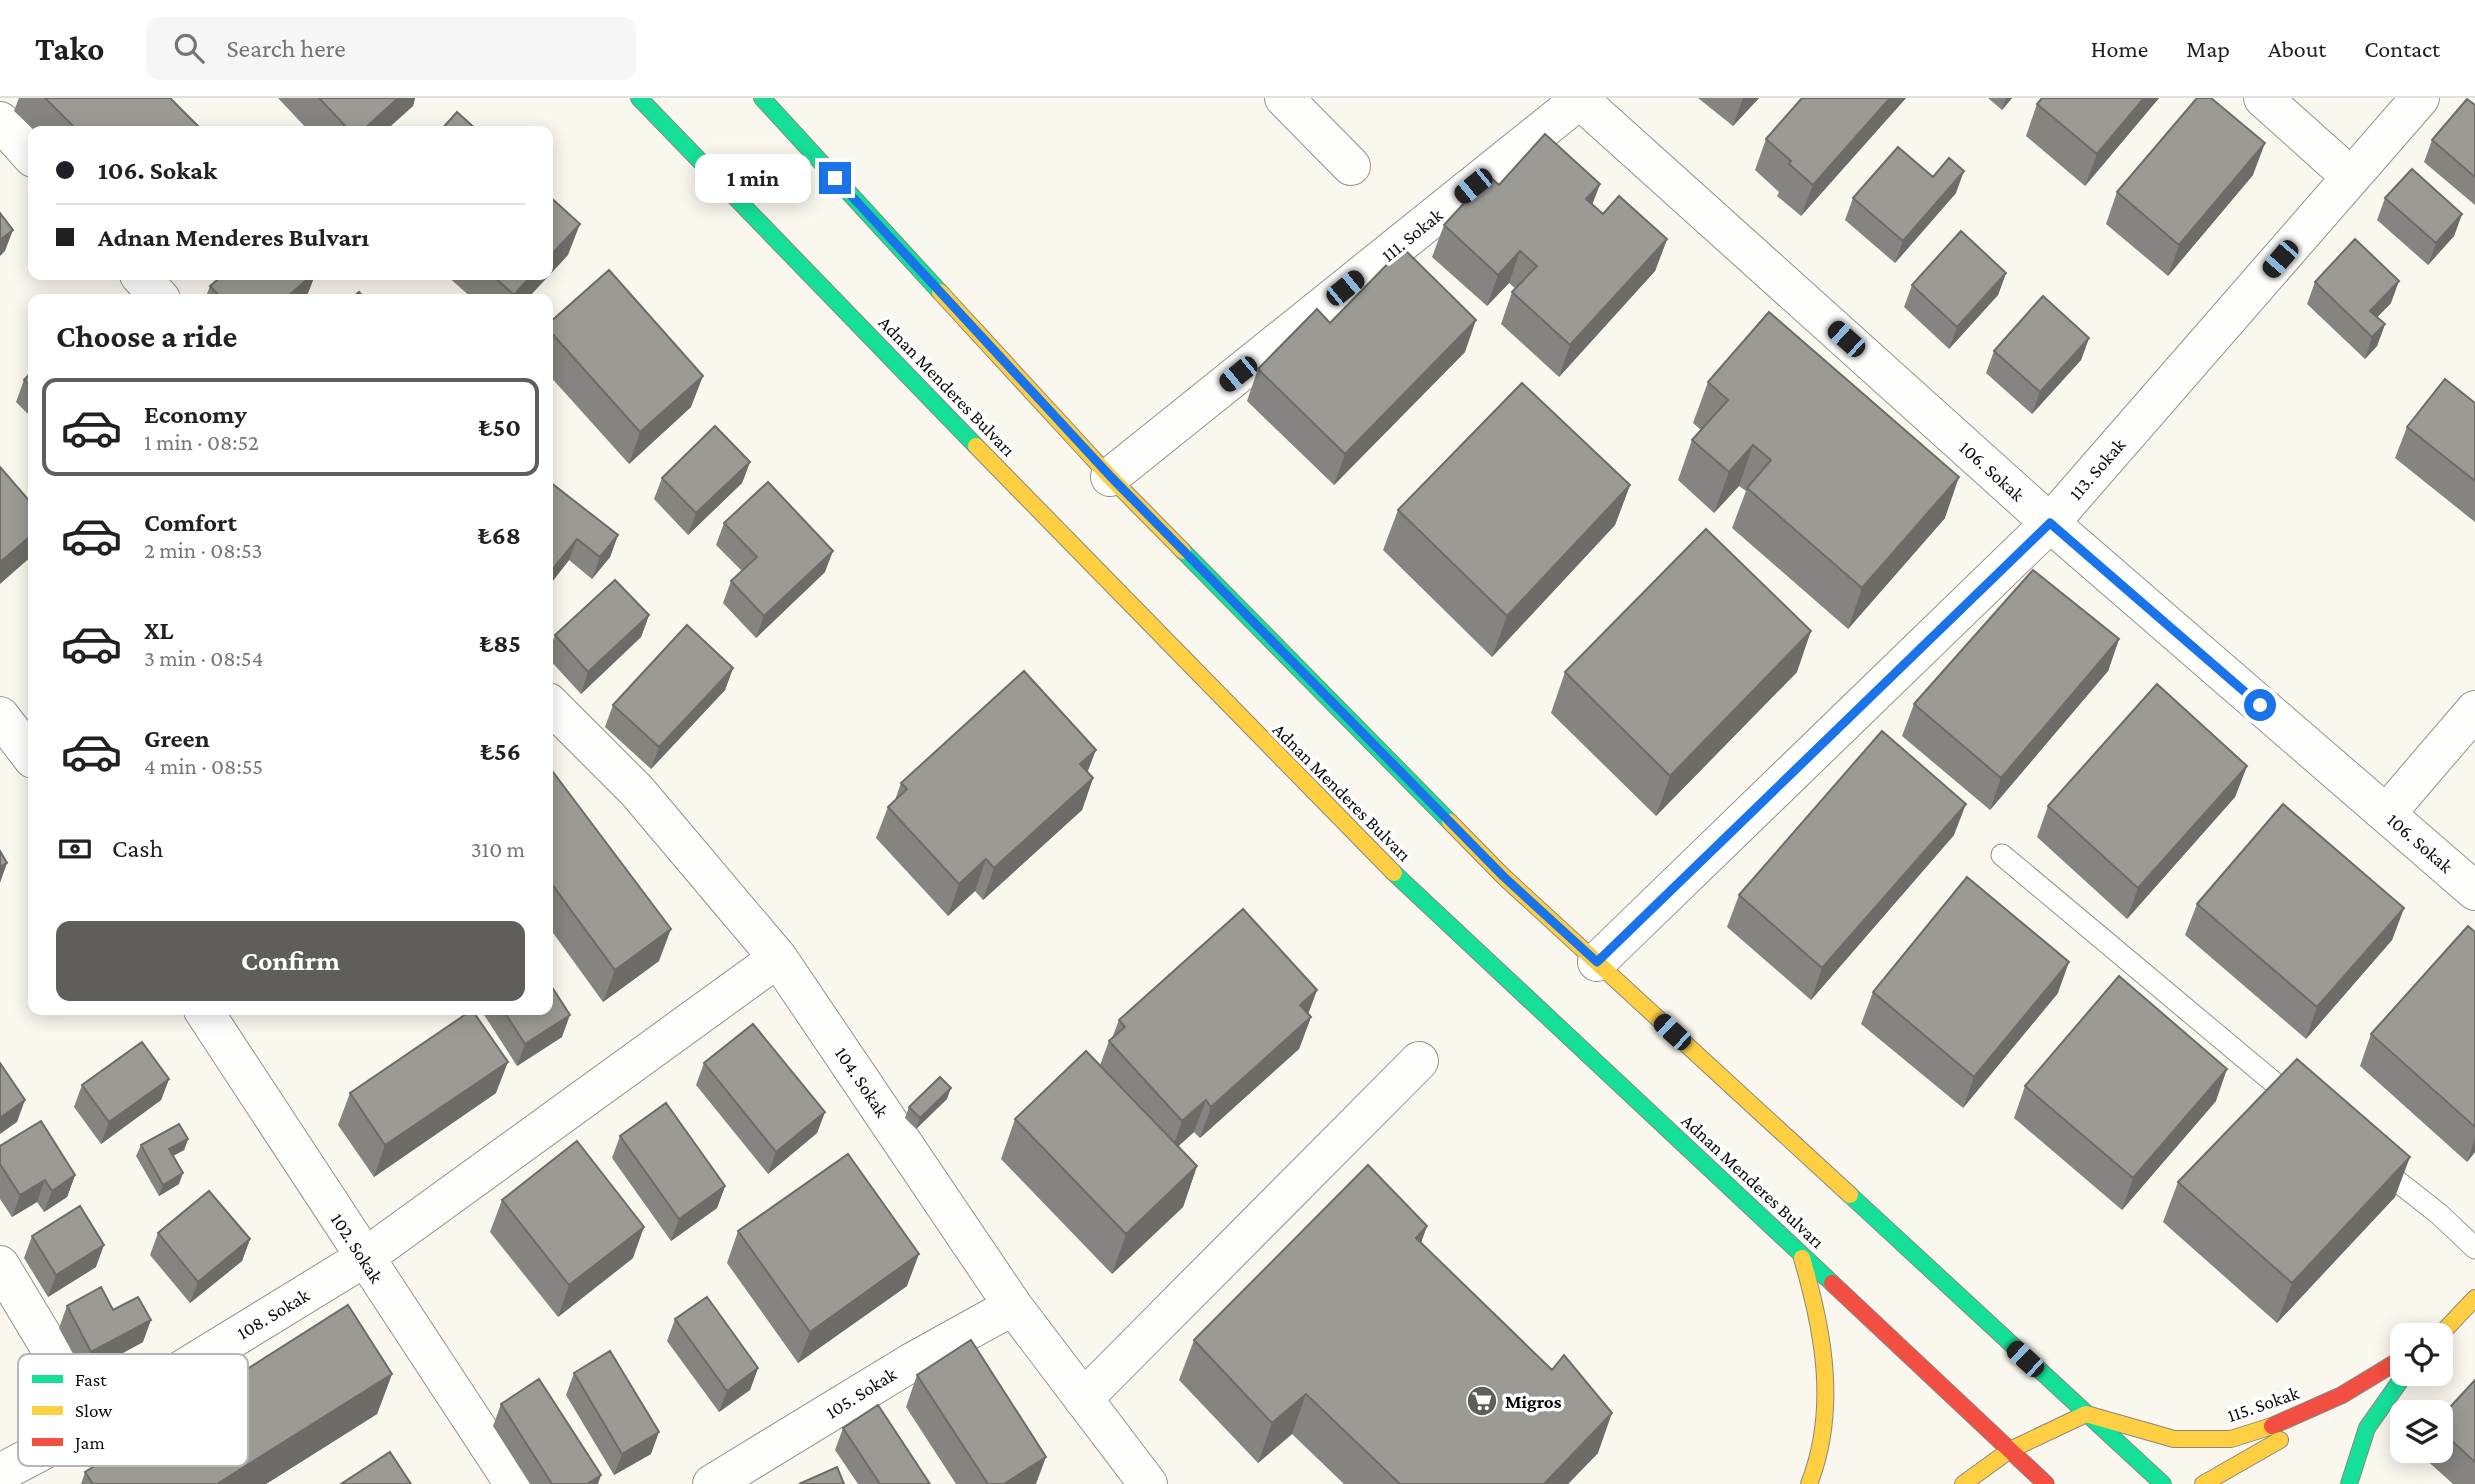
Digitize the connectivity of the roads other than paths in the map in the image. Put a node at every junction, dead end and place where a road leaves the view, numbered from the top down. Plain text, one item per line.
1 (639, 98) edge
2 (762, 98) edge
3 (1284, 98) edge
4 (2263, 98) edge
5 (2420, 98) edge
6 (1581, 99) edge
7 (0, 121) edge
8 (28, 152) edge
9 (1351, 166) dead end
10 (2351, 177) junction
11 (144, 280) edge
12 (156, 294) edge
13 (1111, 477) junction
14 (2050, 523) junction
15 (553, 707) edge
16 (2475, 710) edge
17 (0, 716) edge
18 (28, 752) edge
19 (2386, 814) junction
20 (2002, 855) dead end
21 (2475, 891) edge
22 (778, 958) junction
23 (1597, 962) junction
24 (206, 1015) edge
25 (1419, 1060) dead end
26 (2309, 1111) edge
27 (2363, 1154) edge
28 (2475, 1248) edge
29 (1802, 1255) junction
30 (364, 1258) junction
31 (0, 1265) edge
32 (2475, 1298) edge
33 (1013, 1307) junction
34 (2451, 1323) edge
35 (54, 1354) edge
36 (208, 1354) edge
37 (2390, 1367) edge
38 (2390, 1380) edge
39 (2395, 1386) edge
40 (1083, 1399) junction
41 (2086, 1415) junction
42 (2010, 1450) junction
43 (18, 1464) edge
44 (0, 1473) edge
45 (514, 1484) edge
46 (712, 1484) edge
47 (1149, 1484) edge
48 (1809, 1484) edge
49 (1963, 1484) edge
50 (2046, 1484) edge
51 (2163, 1484) edge
52 (2203, 1484) edge
53 (2349, 1484) edge

1 - 29 main road, Adnan Menderes Bulvarı
2 - 13 main road
3 - 9 street
4 - 10 street
5 - 10 street, 113. Sokak
6 - 13 street, 111. Sokak
6 - 14 street, 106. Sokak
7 - 8 street
10 - 14 street, 113. Sokak
11 - 12 street
13 - 23 main road
14 - 19 street, 106. Sokak
14 - 23 street, 113. Sokak
15 - 22 street, 104. Sokak
16 - 19 street
17 - 18 street
19 - 21 street, 106. Sokak
20 - 26 lane
22 - 30 street, 108. Sokak
22 - 33 street, 104. Sokak
23 - 41 main road
24 - 30 street, 102. Sokak
25 - 40 street
27 - 28 lane
29 - 42 main road, Adnan Menderes Bulvarı
29 - 48 main road
30 - 36 street, 108. Sokak
30 - 45 street, 102. Sokak
31 - 35 street
32 - 34 main road
33 - 40 street, 104. Sokak
33 - 46 street, 105. Sokak
37 - 41 main road, 115. Sokak
38 - 52 main road
39 - 53 main road
40 - 47 street, 104. Sokak
41 - 42 main road
41 - 51 main road
42 - 49 main road
42 - 50 main road, Adnan Menderes Bulvarı
43 - 44 street, 108. Sokak

